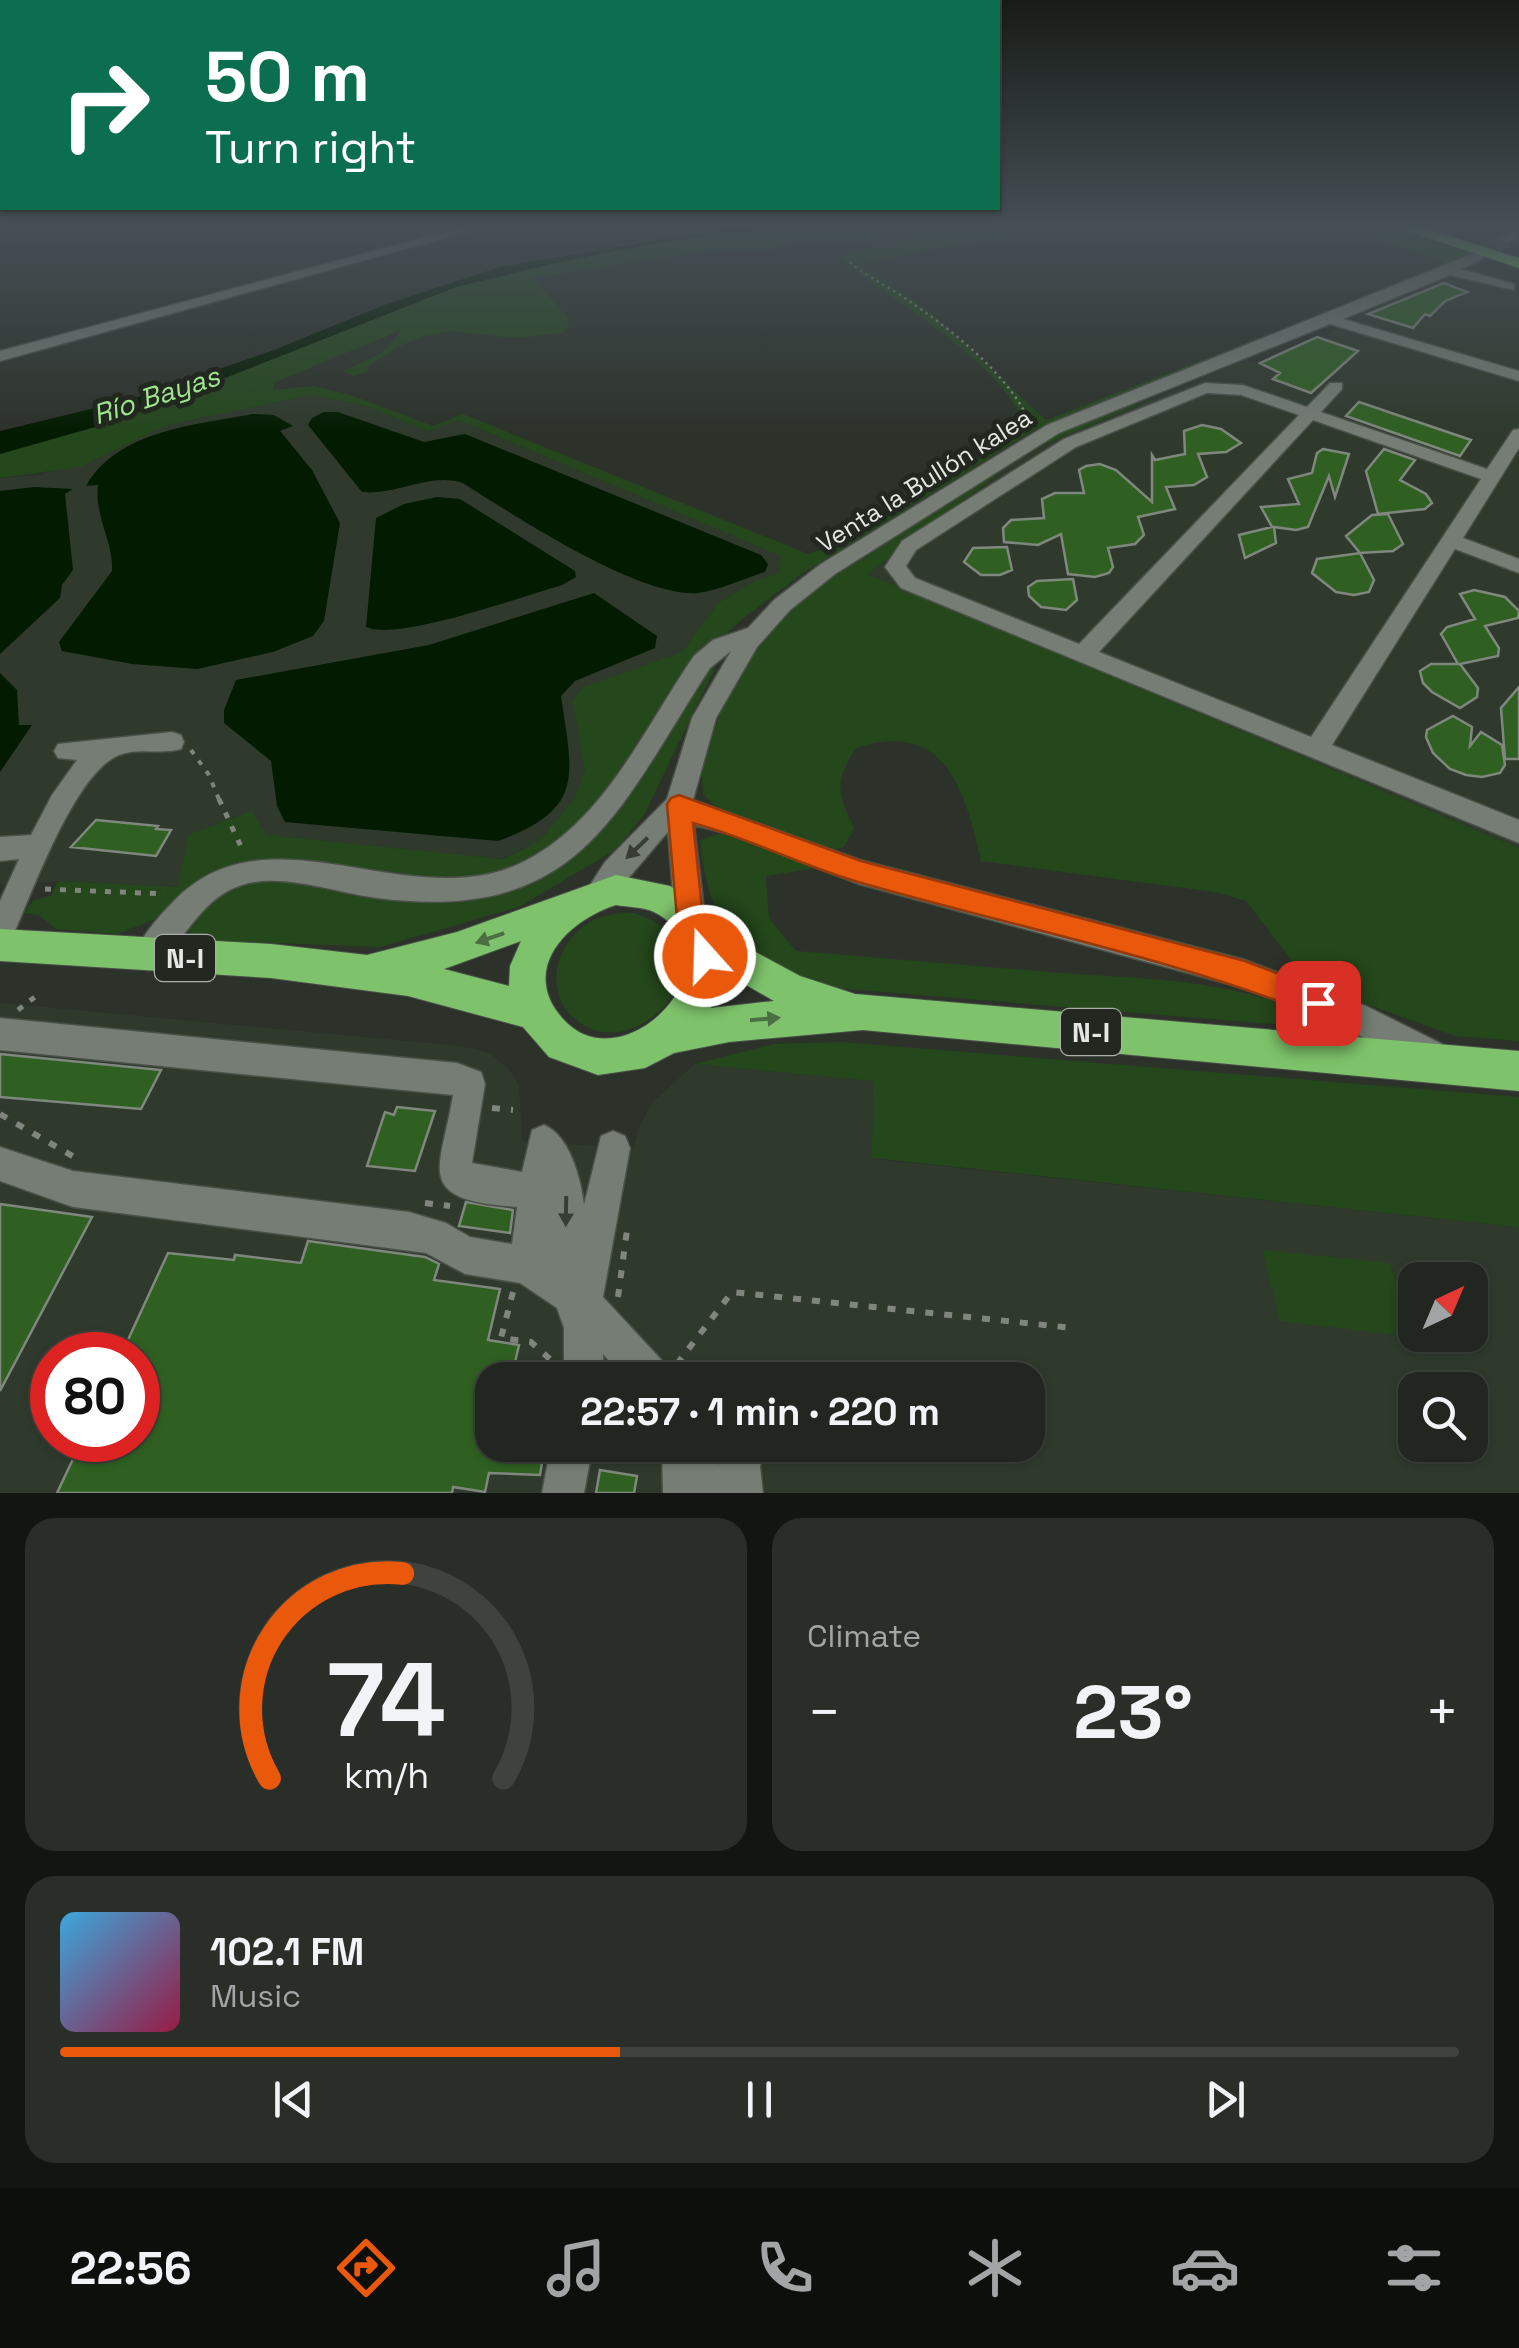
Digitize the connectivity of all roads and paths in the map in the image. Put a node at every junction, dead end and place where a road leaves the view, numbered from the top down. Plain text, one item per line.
1 (220, 297) edge
2 (903, 297) edge
3 (1382, 297) edge
4 (1329, 318) junction
5 (0, 356) edge
6 (1519, 376) edge
7 (1336, 386) dead end
8 (1309, 412) junction
9 (1044, 434) junction
10 (1519, 434) edge
11 (1490, 476) junction
12 (1450, 540) junction
13 (1519, 566) edge
14 (757, 633) junction
15 (1084, 653) junction
16 (172, 742) joint
17 (1318, 747) junction
18 (107, 748) junction
19 (67, 751) dead end
20 (679, 804) junction
21 (1519, 832) edge
22 (36, 846) junction
23 (0, 849) edge
24 (270, 872) junction
25 (20, 891) junction
26 (206, 891) junction
27 (589, 897) junction
28 (696, 929) junction
29 (0, 933) edge
30 (0, 946) edge
31 (148, 956) junction
32 (370, 970) junction
33 (863, 1012) junction
34 (535, 1013) junction
35 (0, 1034) edge
36 (668, 1035) junction
37 (1448, 1064) junction
38 (1519, 1070) edge
39 (613, 1148) dead end
40 (0, 1164) edge
41 (536, 1191) junction
42 (551, 1287) junction
43 (1074, 1328) dead end
44 (557, 1362) edge
45 (577, 1362) edge
46 (651, 1362) edge
47 (672, 1362) edge
48 (569, 1462) edge
49 (740, 1462) edge
50 (687, 1472) edge
51 (563, 1493) edge
52 (715, 1493) edge
53 (742, 1493) edge

1 - 5 street
2 - 9 path
3 - 4 street, Venta la Bullón kalea
4 - 6 street
4 - 9 street, Venta la Bullón kalea
7 - 8 street
8 - 11 street
8 - 15 street
8 - 15 street
9 - 14 street, Venta la Bullón kalea
10 - 11 street
11 - 12 street
12 - 13 street
12 - 17 street
14 - 20 street, Venta la Bullón kalea
14 - 24 street
15 - 17 street
16 - 18 street
16 - 24 path
17 - 21 street
18 - 19 street
18 - 22 street
20 -> 27 street
20 - 28 street
20 - 37 street
22 - 23 street
22 - 25 street
24 - 26 street
25 - 26 path
25 - 29 street
26 - 31 street
27 - 28 highway
27 -> 32 highway, N-I
27 - 34 highway
28 - 33 highway, N-I
28 - 36 highway
30 - 31 highway, N-I
31 - 32 highway, N-I
32 - 34 highway, N-I
36 -> 33 highway, N-I
33 - 37 highway, N-I
34 - 36 highway
35 - 41 street
37 - 38 highway, N-I
39 - 42 street
40 - 42 street
41 - 42 street
41 -> 42 street
42 - 44 path
42 - 45 street
42 - 46 street
43 - 47 path
48 - 51 street
49 - 53 street
50 - 52 street

